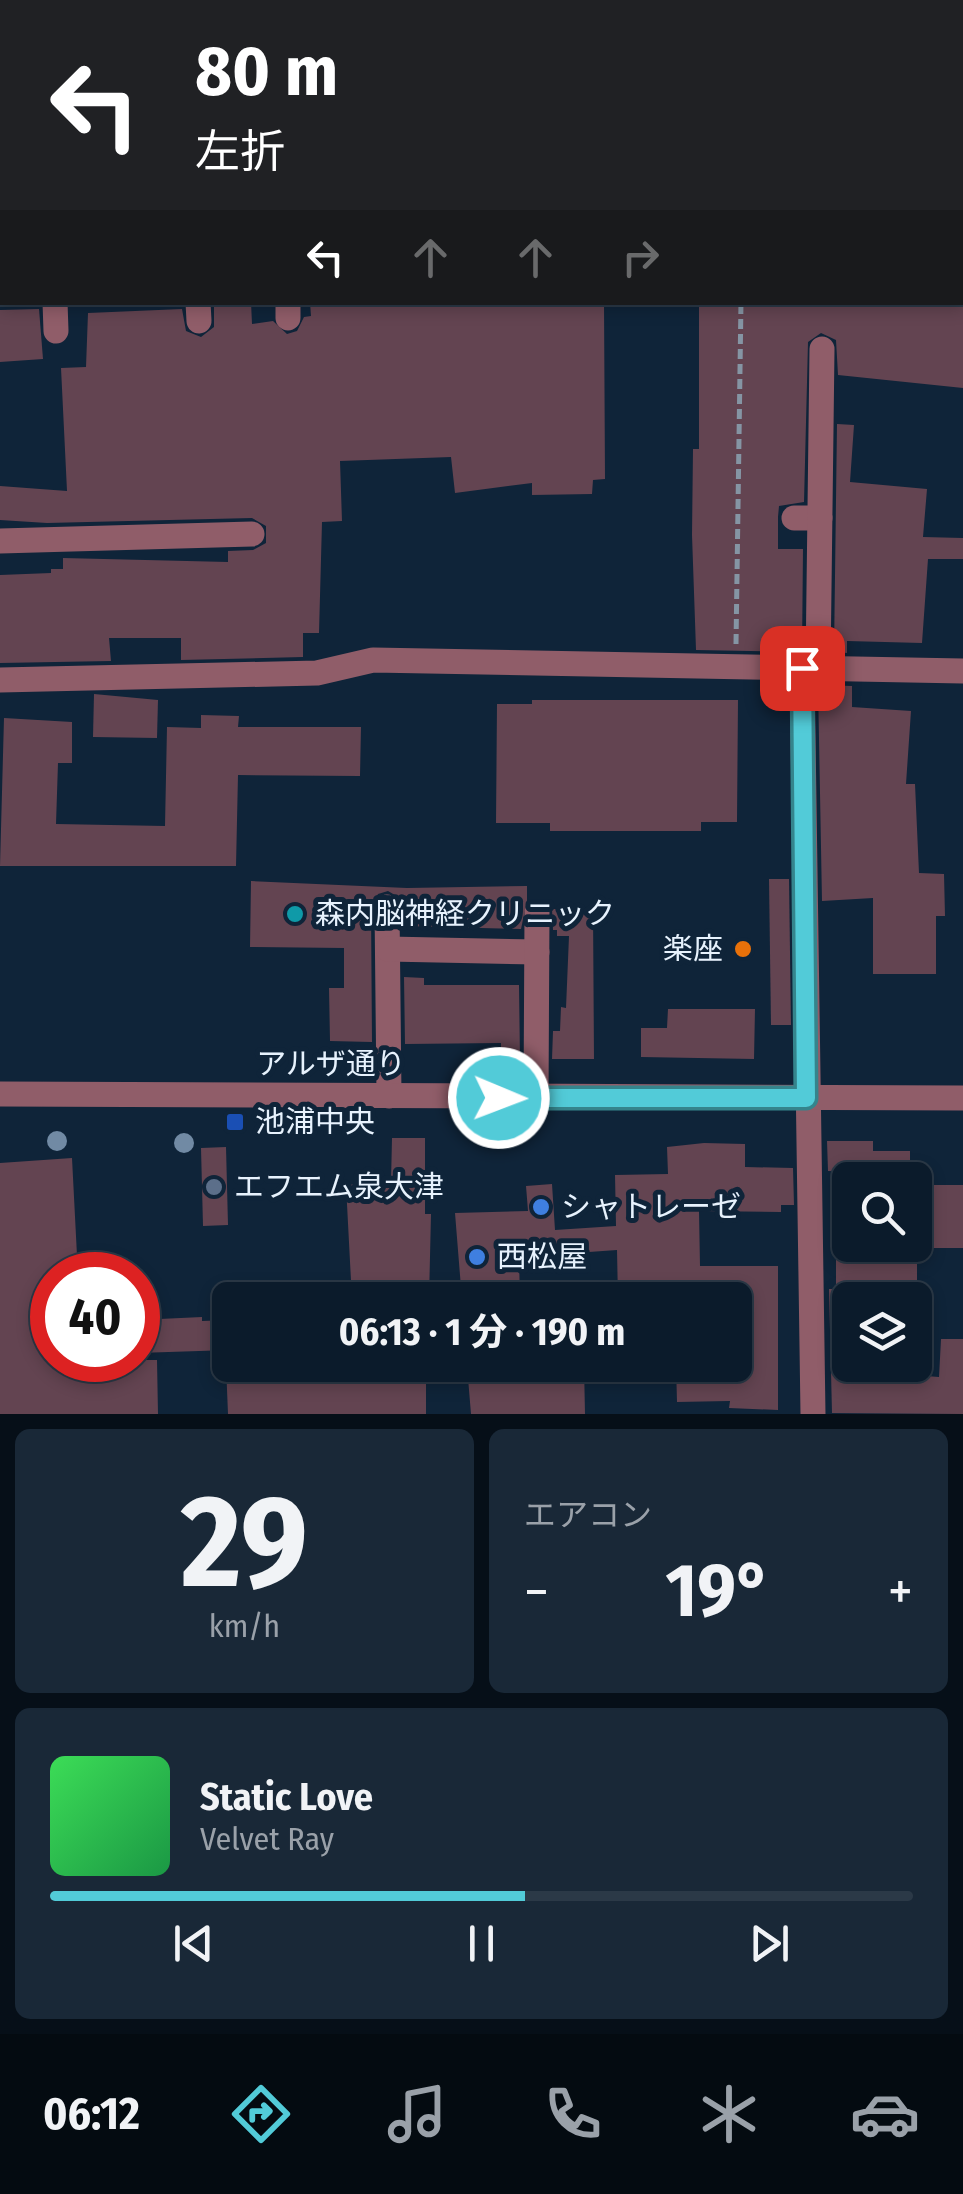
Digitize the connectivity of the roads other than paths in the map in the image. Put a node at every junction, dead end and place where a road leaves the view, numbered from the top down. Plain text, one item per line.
1 (55, 305) edge
2 (56, 330) dead end
3 (822, 349) dead end
4 (252, 534) dead end
5 (0, 541) edge
6 (810, 668) junction
7 (963, 671) edge
8 (0, 680) edge
9 (387, 907) dead end
10 (538, 913) dead end
11 (388, 949) junction
12 (537, 952) junction
13 (0, 1094) edge
14 (389, 1096) junction
15 (536, 1098) junction
16 (806, 1098) junction
17 (963, 1098) edge
18 (814, 1414) edge

1 - 2 street
3 - 6 street
4 - 5 street
6 - 7 street
6 - 8 street
6 - 16 street
9 - 11 street
10 - 12 street
11 - 12 street
11 - 14 street
12 - 15 street
13 - 14 street, アルザ通り
14 - 15 street, アルザ通り
15 - 16 street, アルザ通り
16 - 17 street, アルザ通り
16 - 18 street

